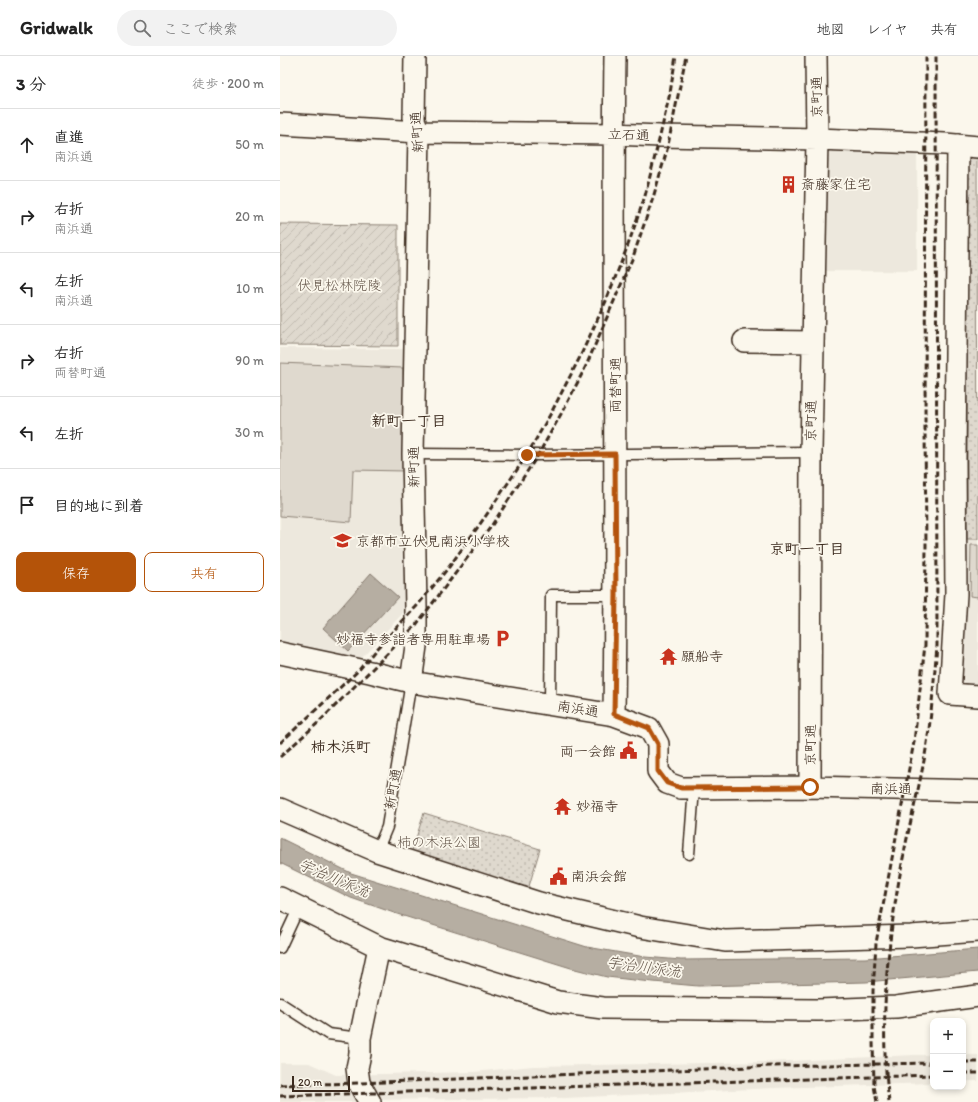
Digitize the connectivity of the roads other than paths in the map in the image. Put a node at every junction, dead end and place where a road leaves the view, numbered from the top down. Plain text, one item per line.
1 (415, 56) edge
2 (615, 56) edge
3 (816, 56) edge
4 (280, 124) edge
5 (419, 132) junction
6 (614, 134) junction
7 (817, 138) junction
8 (968, 146) edge
9 (744, 341) dead end
10 (813, 342) junction
11 (811, 452) junction
12 (413, 454) junction
13 (615, 454) junction
14 (616, 595) junction
15 (280, 654) edge
16 (411, 682) junction
17 (978, 696) edge
18 (550, 705) junction
19 (614, 714) junction
20 (810, 787) junction
21 (694, 788) junction
22 (978, 791) edge
23 (280, 809) edge
24 (377, 851) junction
25 (689, 854) dead end
26 (280, 898) edge
27 (299, 907) junction
28 (978, 931) edge
29 (379, 947) junction
30 (280, 948) edge
31 (978, 996) edge
32 (280, 1003) edge
33 (360, 1038) junction
34 (370, 1102) edge

1 - 5 street, 新町通
2 - 6 street, 両替町通
3 - 7 street, 京町通
4 - 5 street, 立石通
5 - 6 street, 立石通
5 - 12 street, 新町通
6 - 7 street, 立石通
6 - 13 street, 両替町通
7 - 8 street, 立石通
7 - 10 street, 京町通
8 - 17 street
9 - 10 street
10 - 11 street, 京町通
11 - 13 lane
11 - 20 street, 京町通
12 - 13 lane
12 - 16 street, 新町通
13 - 14 street, 両替町通
14 - 18 lane
14 - 19 street, 両替町通
15 - 16 street, 南浜通
16 - 18 street, 南浜通
16 - 24 lane, 新町通
18 - 19 street, 南浜通
19 - 21 street, 南浜通
20 - 21 street, 南浜通
20 - 22 street, 南浜通
21 - 25 lane
23 - 24 street
24 - 28 street
26 - 27 street
27 - 29 street
27 - 30 lane
29 - 31 street
29 - 33 street
32 - 33 lane
33 - 34 street

